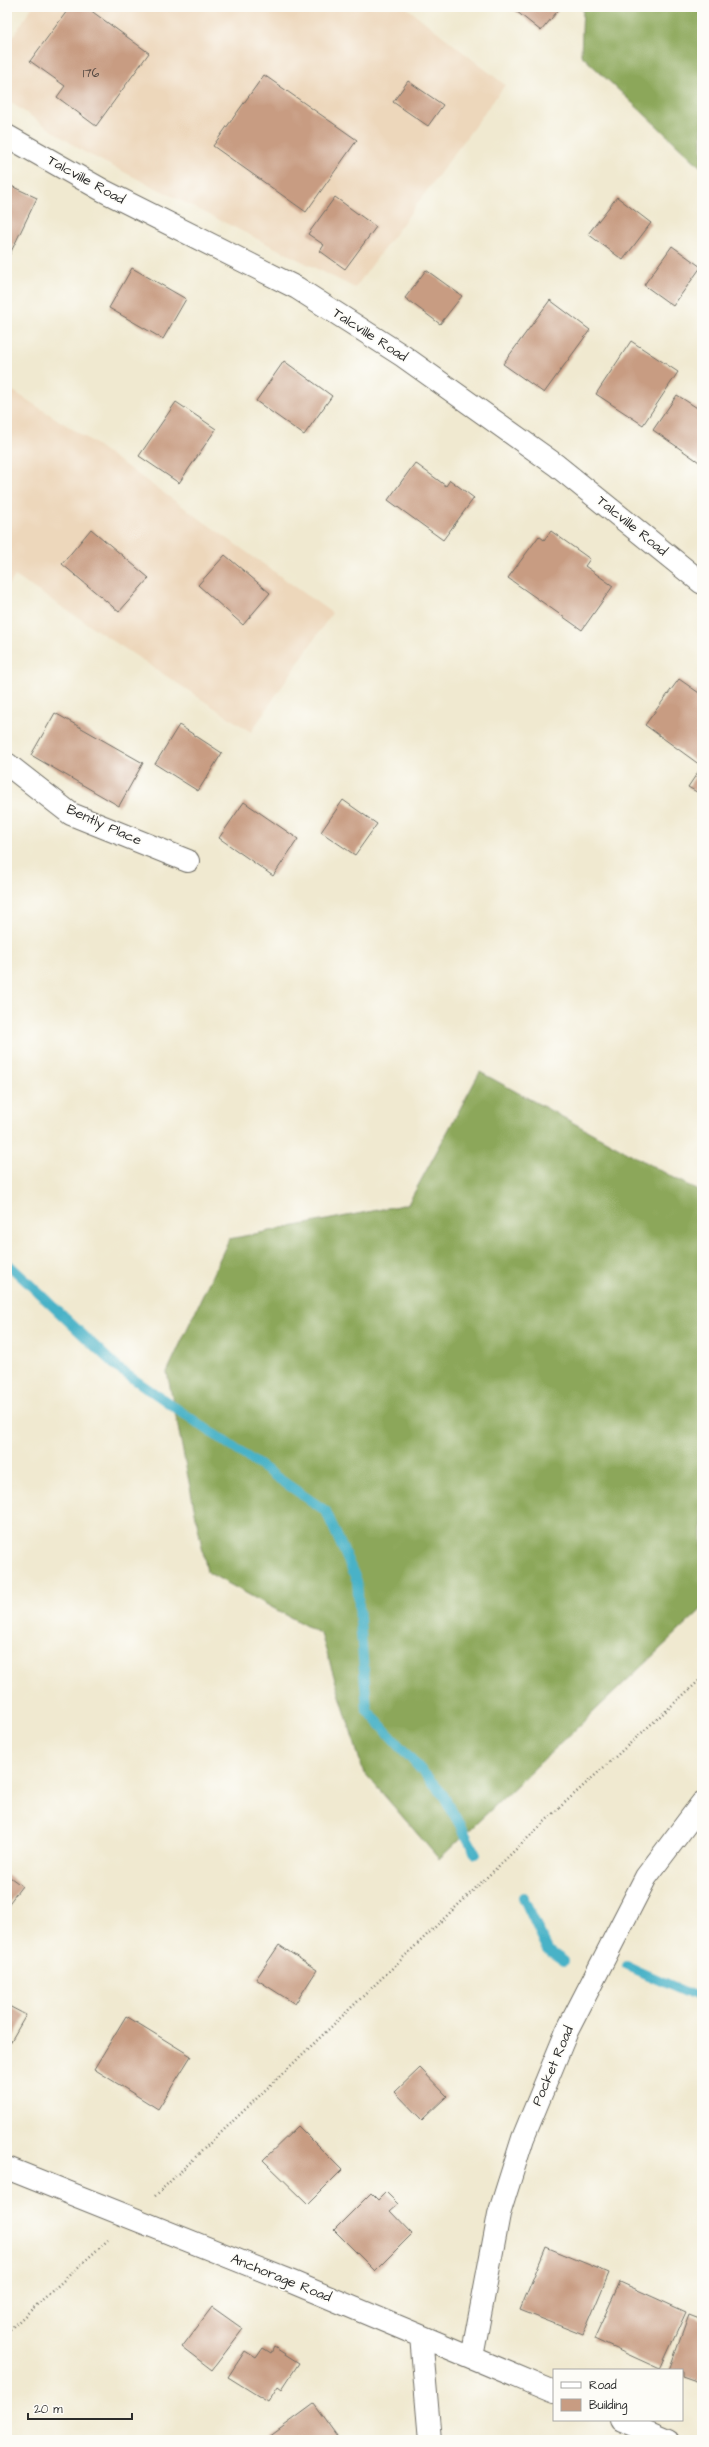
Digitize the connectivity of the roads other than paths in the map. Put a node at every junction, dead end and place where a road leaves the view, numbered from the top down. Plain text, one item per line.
1 (7, 136) edge
2 (702, 583) edge
3 (7, 764) edge
4 (188, 861) dead end
5 (702, 1803) edge
6 (7, 2168) edge
7 (421, 2336) junction
8 (472, 2357) junction
9 (553, 2392) edge
10 (623, 2421) edge
11 (430, 2440) edge
12 (668, 2440) edge

1 - 2 street, Talcville Road
3 - 4 street, Bently Place
5 - 8 street, Pocket Road
6 - 7 street, Anchorage Road
7 - 8 street, Anchorage Road
7 - 11 street
8 - 9 street, Anchorage Road
10 - 12 street

